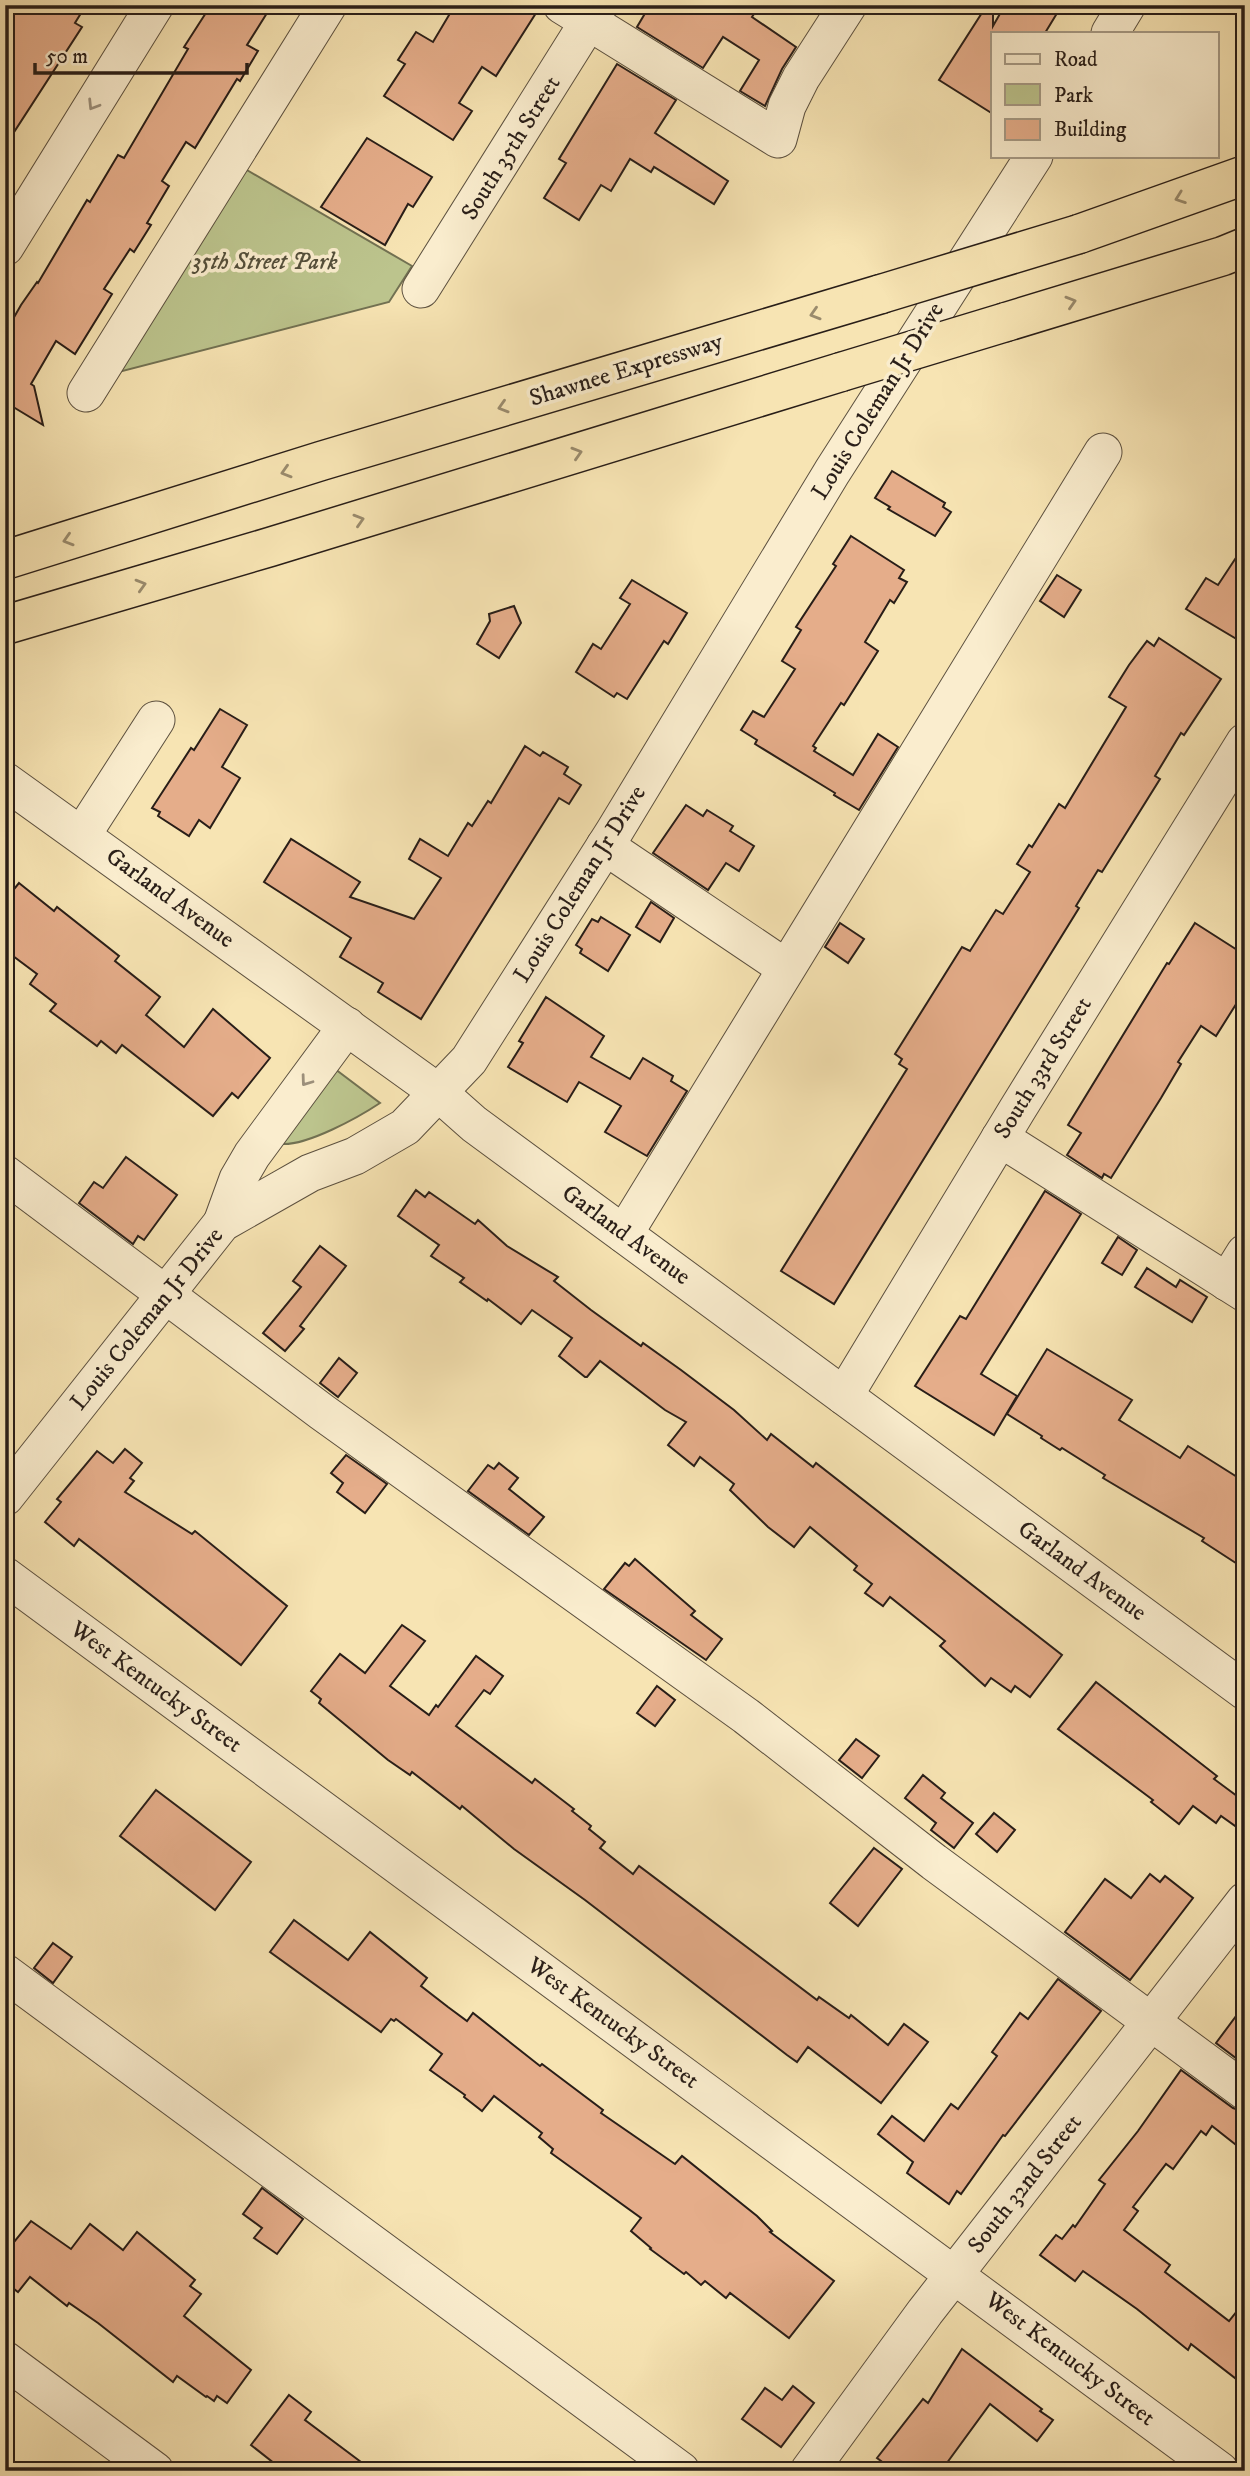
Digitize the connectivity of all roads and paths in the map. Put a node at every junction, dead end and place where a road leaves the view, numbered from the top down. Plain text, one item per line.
1 (155, 5) edge
2 (328, 5) edge
3 (848, 5) edge
4 (1127, 5) edge
5 (583, 11) edge
6 (1111, 32) edge
7 (1033, 158) edge
8 (1245, 175) edge
9 (5, 247) edge
10 (1245, 247) edge
11 (421, 289) dead end
12 (86, 393) dead end
13 (1102, 452) dead end
14 (5, 560) edge
15 (5, 625) edge
16 (156, 720) dead end
17 (1245, 742) edge
18 (5, 781) edge
19 (82, 835) junction
20 (605, 846) junction
21 (786, 968) junction
22 (346, 1026) junction
23 (439, 1093) junction
24 (1000, 1138) junction
25 (5, 1174) edge
26 (222, 1223) junction
27 (624, 1234) junction
28 (1239, 1276) edge
29 (164, 1294) junction
30 (844, 1396) junction
31 (5, 1497) edge
32 (5, 1576) edge
33 (1245, 1691) edge
34 (1245, 1901) edge
35 (5, 1973) edge
36 (1151, 2021) junction
37 (1245, 2091) edge
38 (955, 2274) junction
39 (5, 2360) edge
40 (155, 2471) edge
41 (681, 2471) edge
42 (809, 2471) edge
43 (1220, 2471) edge

1 -> 9 street
2 - 12 street
3 - 5 street
4 - 6 street
5 - 11 street, South 35th Street
7 - 20 street, Louis Coleman Jr Drive
8 -> 14 highway, Shawnee Expressway, bridge
15 -> 10 highway, bridge
13 - 21 street
16 - 19 street
17 - 24 street, South 33rd Street
18 - 19 street, Garland Avenue
19 - 22 street, Garland Avenue
20 - 21 street
20 - 23 street, Louis Coleman Jr Drive
21 - 27 street
22 - 23 street, Garland Avenue
22 -> 26 street
23 - 26 street, Louis Coleman Jr Drive
23 - 27 street, Garland Avenue
24 - 28 street
24 - 30 street, South 33rd Street
25 - 29 street
26 - 29 street, Louis Coleman Jr Drive
27 - 30 street, Garland Avenue
29 - 31 street, Louis Coleman Jr Drive
29 - 36 street
30 - 33 street, Garland Avenue
32 - 38 street, West Kentucky Street
34 - 36 street, South 32nd Street
35 - 41 street
36 - 37 street
36 - 38 street, South 32nd Street
38 - 42 street, South 32nd Street
38 - 43 street, West Kentucky Street
39 - 40 street

